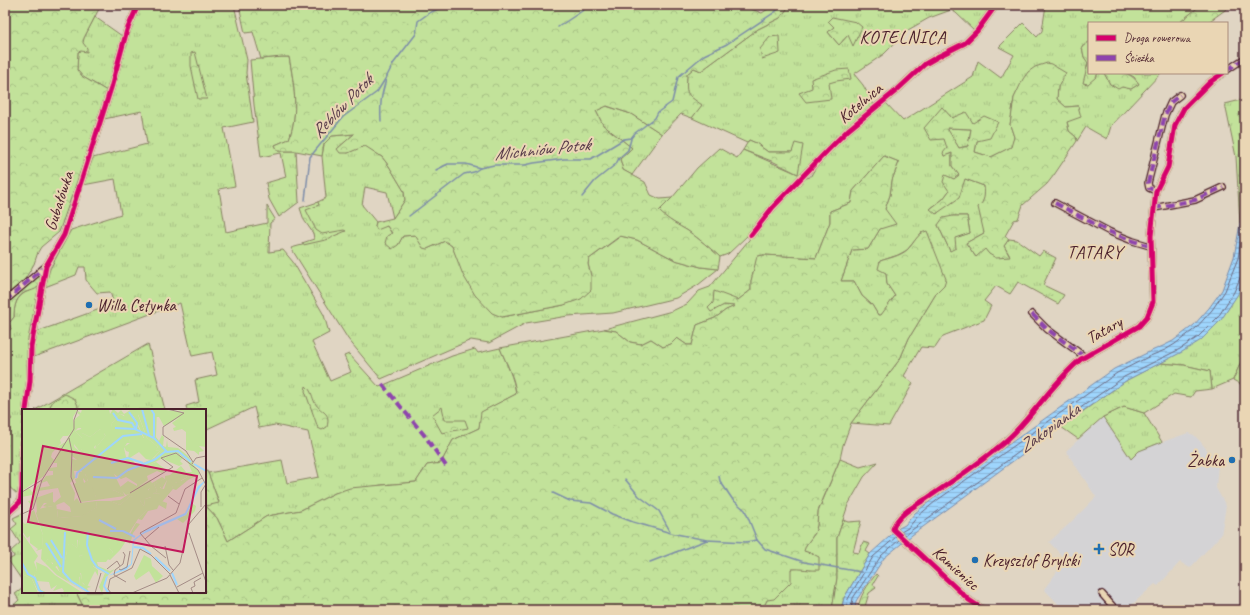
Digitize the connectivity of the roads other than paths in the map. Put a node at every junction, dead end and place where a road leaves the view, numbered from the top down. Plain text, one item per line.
1 (138, 5) edge
2 (996, 5) edge
3 (1245, 58) edge
4 (1228, 69) edge
5 (1222, 74) edge
6 (1180, 95) dead end
7 (1223, 187) dead end
8 (1156, 191) junction
9 (1055, 203) dead end
10 (1154, 208) junction
11 (751, 235) dead end
12 (1150, 246) junction
13 (46, 266) junction
14 (5, 301) edge
15 (1032, 314) dead end
16 (1085, 357) junction
17 (26, 409) edge
18 (22, 488) edge
19 (5, 516) edge
20 (910, 545) joint
21 (1102, 594) dead end
22 (984, 610) edge
23 (1116, 610) edge

1 - 13 street, Gubałówka
2 - 11 street, Kotelnica
3 - 4 street
5 - 8 street, Tatary
6 - 8 street
7 - 10 street
8 - 10 street, Tatary
9 - 12 street
10 - 12 street, Tatary
12 - 16 street, Tatary
13 - 14 street, Gubałówka
13 - 17 street, Gubałówka
15 - 16 street
16 - 20 street, Tatary
18 - 19 street
20 - 22 street, Kamieniec
21 - 23 street

